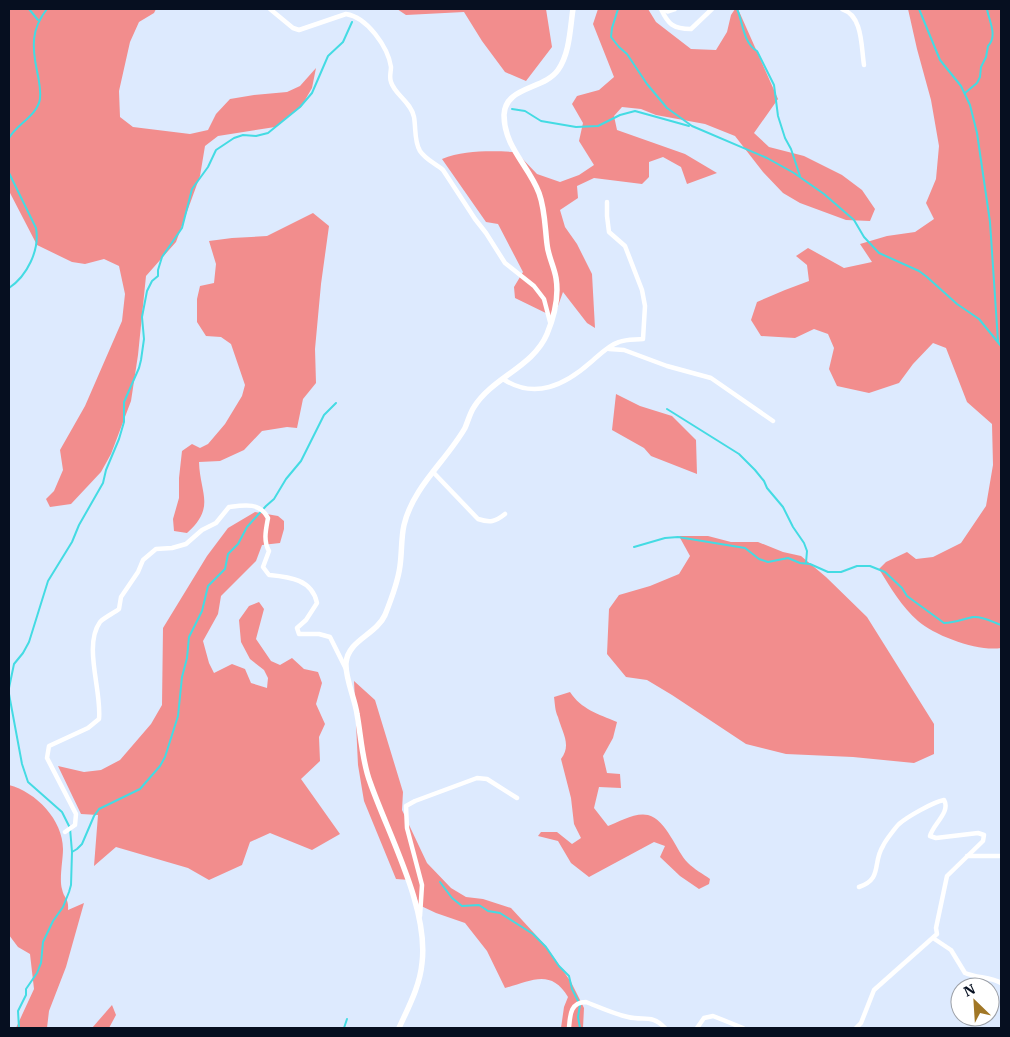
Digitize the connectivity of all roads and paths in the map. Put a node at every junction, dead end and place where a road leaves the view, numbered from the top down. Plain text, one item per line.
1 (270, 9) edge
2 (572, 9) edge
3 (662, 9) edge
4 (674, 9) edge
5 (712, 9) edge
6 (842, 9) edge
7 (864, 65) dead end
8 (607, 202) dead end
9 (551, 323) junction
10 (607, 349) junction
11 (503, 379) junction
12 (772, 421) dead end
13 (433, 472) junction
14 (505, 514) dead end
15 (346, 670) junction
16 (517, 798) dead end
17 (65, 832) dead end
18 (967, 856) junction
19 (1001, 856) edge
20 (858, 886) dead end
21 (420, 925) junction
22 (933, 938) junction
23 (1001, 983) edge
24 (862, 1026) edge
25 (399, 1028) edge
26 (569, 1028) edge
27 (665, 1028) edge
28 (697, 1028) edge
29 (743, 1028) edge
30 (856, 1028) edge

1 - 9 street
2 - 9 street
3 - 4 street
3 - 5 street
6 - 7 street
8 - 10 street
9 - 11 street
10 - 11 street
10 - 12 street
11 - 13 street
13 - 14 street
13 - 15 street
15 - 17 street
15 - 21 street
16 - 21 street
18 - 19 street
18 - 20 street
18 - 22 street
21 - 25 street
22 - 23 street
22 - 24 street
24 - 30 street
26 - 27 street
28 - 29 street

